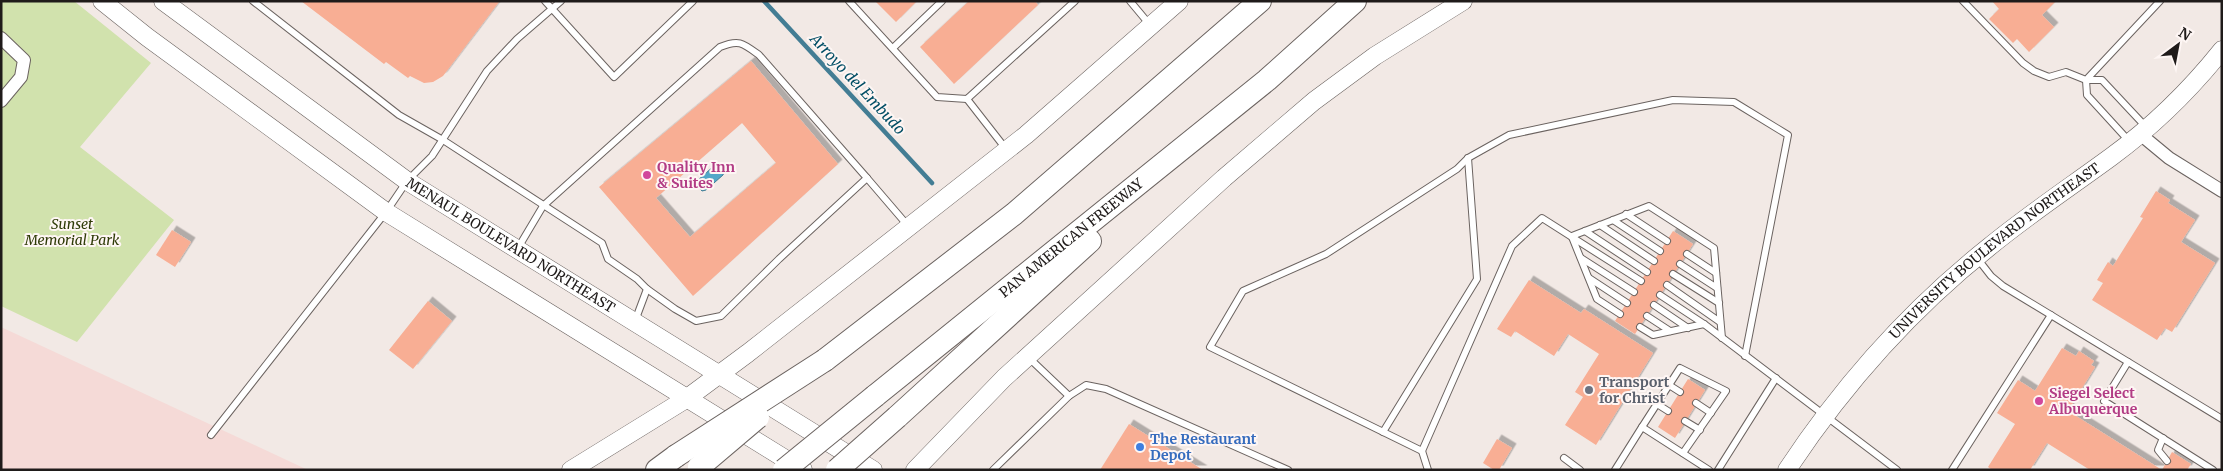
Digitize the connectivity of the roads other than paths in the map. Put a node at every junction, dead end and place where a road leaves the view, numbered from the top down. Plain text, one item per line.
1 (102, 1) edge
2 (162, 1) edge
3 (254, 1) edge
4 (546, 1) edge
5 (561, 1) edge
6 (693, 1) edge
7 (849, 1) edge
8 (942, 1) edge
9 (1076, 1) edge
10 (1130, 1) edge
11 (1179, 1) edge
12 (1260, 1) edge
13 (1355, 1) edge
14 (1463, 1) edge
15 (1963, 1) edge
16 (2160, 1) edge
17 (552, 10) junction
18 (1151, 26) junction
19 (1, 38) edge
20 (893, 48) junction
21 (2222, 50) edge
22 (1267, 80) junction
23 (2086, 80) junction
24 (967, 99) junction
25 (1, 101) edge
26 (2139, 135) junction
27 (443, 140) junction
28 (1007, 150) junction
29 (1468, 158) junction
30 (867, 178) junction
31 (407, 181) junction
32 (2222, 191) edge
33 (543, 206) junction
34 (386, 212) junction
35 (1626, 214) junction
36 (1613, 220) junction
37 (1600, 225) junction
38 (910, 228) junction
39 (1585, 231) junction
40 (1572, 236) junction
41 (1667, 241) dead end
42 (518, 249) junction
43 (1660, 251) dead end
44 (1687, 254) dead end
45 (1976, 257) junction
46 (1581, 258) junction
47 (1654, 261) dead end
48 (1680, 264) dead end
49 (1647, 272) dead end
50 (1716, 273) junction
51 (1674, 274) dead end
52 (1589, 278) junction
53 (1641, 281) dead end
54 (1667, 285) dead end
55 (1718, 288) junction
56 (647, 289) junction
57 (1634, 292) dead end
58 (1660, 295) dead end
59 (1627, 303) dead end
60 (1719, 303) junction
61 (1654, 305) dead end
62 (1620, 314) dead end
63 (2050, 315) junction
64 (1647, 316) dead end
65 (635, 322) junction
66 (1720, 322) junction
67 (1704, 324) junction
68 (1640, 327) dead end
69 (1688, 328) junction
70 (1670, 331) junction
71 (1722, 338) junction
72 (1027, 356) junction
73 (1745, 356) junction
74 (825, 360) junction
75 (2128, 362) junction
76 (720, 374) junction
77 (1776, 378) junction
78 (1669, 385) junction
79 (1680, 392) dead end
80 (1069, 396) junction
81 (686, 399) junction
82 (1696, 403) dead end
83 (1657, 404) junction
84 (1668, 411) dead end
85 (1712, 413) junction
86 (1825, 416) junction
87 (2222, 419) edge
88 (1685, 421) dead end
89 (1642, 427) junction
90 (1700, 430) junction
91 (1383, 432) junction
92 (211, 435) dead end
93 (2162, 438) junction
94 (1422, 451) junction
95 (1684, 454) junction
96 (1564, 458) dead end
97 (2167, 461) dead end
98 (2204, 468) edge
99 (698, 469) edge
100 (571, 470) edge
101 (657, 470) edge
102 (784, 470) edge
103 (803, 470) edge
104 (837, 470) edge
105 (873, 470) edge
106 (914, 470) edge
107 (993, 470) edge
108 (1288, 470) edge
109 (1428, 470) edge
110 (1580, 470) edge
111 (1615, 470) edge
112 (1709, 470) edge
113 (1718, 470) edge
114 (1786, 470) edge
115 (1897, 470) edge
116 (1952, 470) edge
117 (2214, 470) edge

1 - 34 main road
2 - 31 main road, MENAUL BOULEVARD NORTHEAST
3 - 27 lane
4 - 17 lane
5 - 17 lane
6 - 17 lane
7 - 20 lane
8 - 20 lane
9 - 24 lane
10 - 18 lane
11 - 18 main road
12 - 74 highway
13 - 22 highway, PAN AMERICAN FREEWAY
14 - 72 main road
15 - 23 lane
16 - 23 lane
17 - 27 lane
18 - 28 main road
19 - 25 street
20 - 24 lane
21 - 26 main road, UNIVERSITY BOULEVARD NORTHEAST
22 - 102 highway, PAN AMERICAN FREEWAY, bridge
22 - 104 highway, bridge
23 - 26 lane
23 - 26 lane
24 - 28 lane
26 - 32 street
26 - 45 main road, UNIVERSITY BOULEVARD NORTHEAST
27 - 31 lane
27 - 33 lane
28 - 38 main road
29 - 73 lane
29 - 91 lane
29 - 91 lane
30 - 33 lane
30 - 38 lane
30 - 56 lane
31 - 34 lane
31 - 42 main road, MENAUL BOULEVARD NORTHEAST
33 - 42 lane
33 - 56 lane
34 - 81 main road
34 - 92 lane
35 - 36 lane
35 - 41 lane
35 - 50 lane
36 - 37 lane
36 - 43 lane
37 - 39 lane
37 - 47 lane
38 - 76 main road
39 - 40 lane
39 - 49 lane
40 - 46 lane
40 - 53 lane
40 - 94 lane
42 - 65 main road, MENAUL BOULEVARD NORTHEAST
44 - 50 lane
45 - 63 lane
45 - 86 main road, UNIVERSITY BOULEVARD NORTHEAST
46 - 52 lane
46 - 57 lane
48 - 55 lane
50 - 55 lane
51 - 60 lane
52 - 59 lane
52 - 62 lane
54 - 66 lane
55 - 60 lane
56 - 65 lane
58 - 67 lane
60 - 66 lane
61 - 69 lane
63 - 75 lane
63 - 116 lane
64 - 70 lane
65 - 76 main road, MENAUL BOULEVARD NORTHEAST
66 - 71 lane
67 - 69 lane
67 - 71 lane
68 - 70 lane
69 - 70 lane
71 - 73 lane
72 - 80 lane
72 - 106 main road
73 - 77 lane
74 - 99 highway, bridge
74 - 101 highway, bridge
75 - 87 lane
75 - 93 lane
76 - 81 main road
76 - 105 main road, MENAUL BOULEVARD NORTHEAST
77 - 86 lane
77 - 113 lane
78 - 79 lane
78 - 83 lane
78 - 85 lane
80 - 107 lane
80 - 108 lane
81 - 100 main road
81 - 103 main road
82 - 85 lane
83 - 84 lane
83 - 89 lane
85 - 90 lane
86 - 114 main road, UNIVERSITY BOULEVARD NORTHEAST
86 - 115 lane
88 - 90 lane
89 - 95 lane
89 - 111 lane
90 - 95 lane
91 - 94 lane
93 - 97 lane
93 - 98 lane
94 - 109 lane
95 - 112 lane
96 - 110 lane
98 - 117 lane

